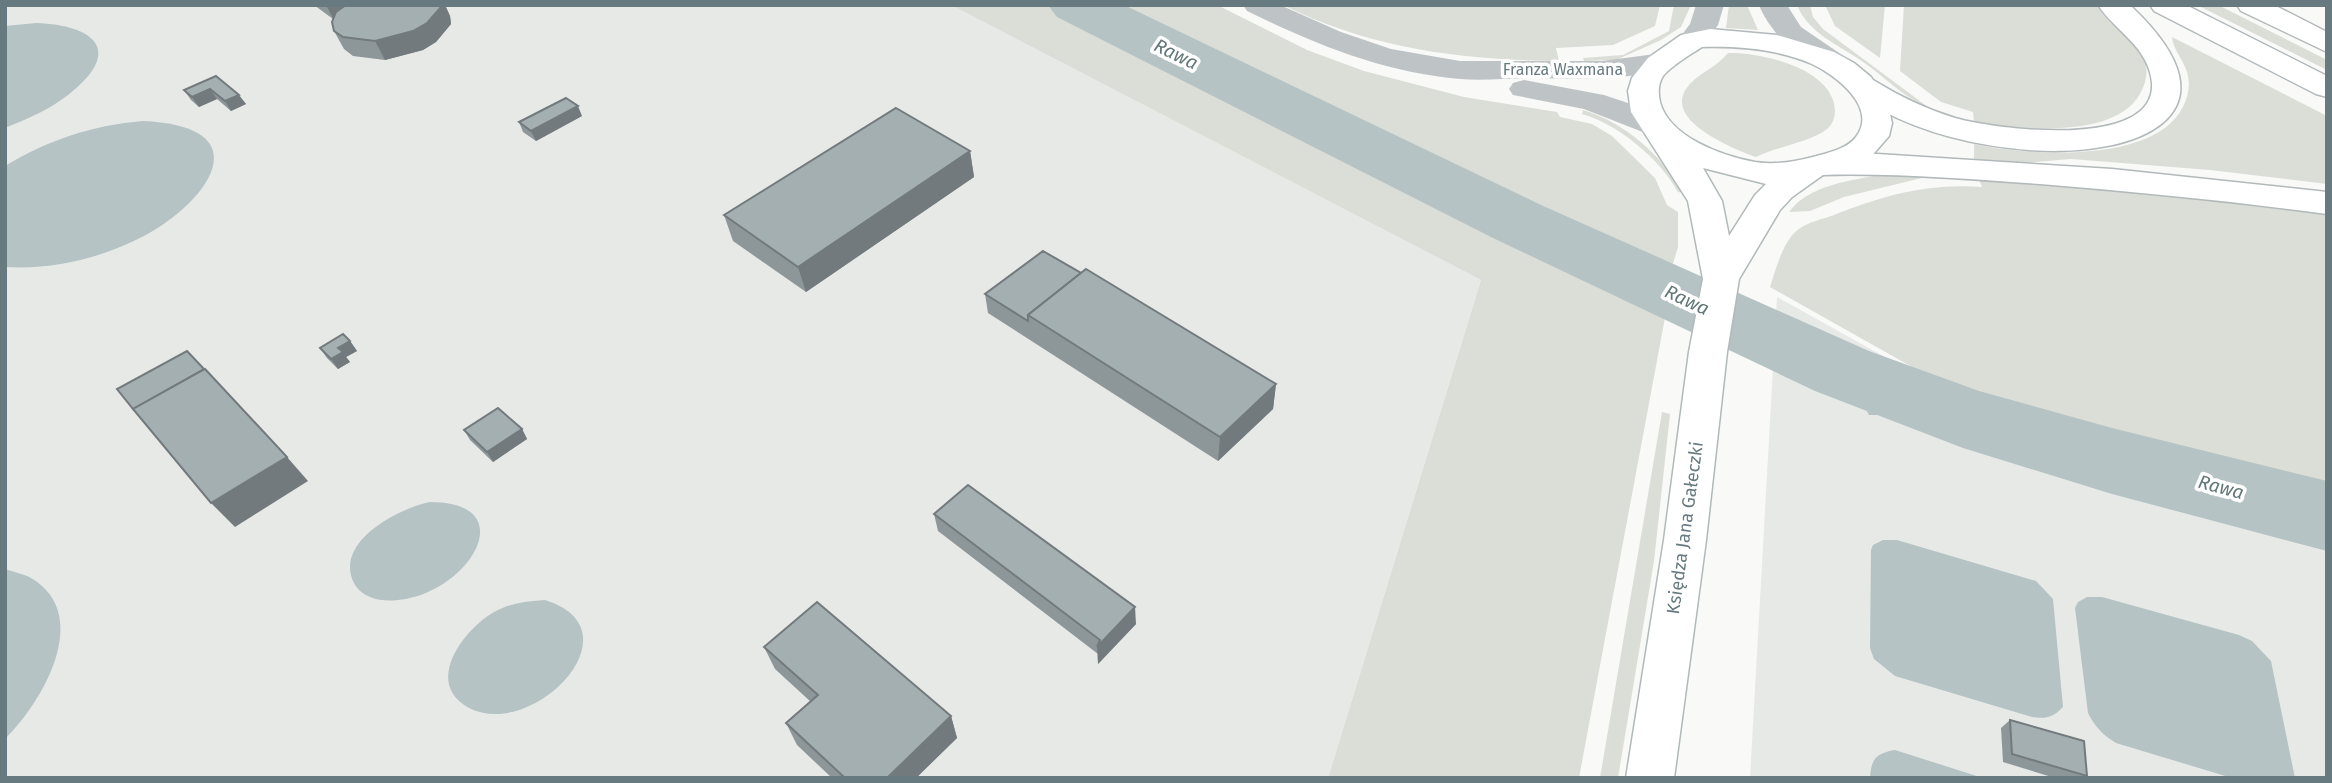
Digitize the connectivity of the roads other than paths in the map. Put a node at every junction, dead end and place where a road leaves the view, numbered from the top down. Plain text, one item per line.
1 (1257, 5) edge
2 (1710, 5) edge
3 (1773, 5) edge
4 (2112, 5) edge
5 (2164, 5) edge
6 (2251, 5) edge
7 (1693, 40) junction
8 (2327, 43) edge
9 (1663, 62) junction
10 (1838, 65) junction
11 (1462, 70) junction
12 (1863, 86) junction
13 (2327, 89) edge
14 (1660, 130) junction
15 (1816, 167) junction
16 (2327, 203) edge
17 (1721, 279) junction
18 (1650, 778) edge

1 - 11 street, Franza Waxmana
2 - 7 street
3 - 10 street
4 - 12 main road
5 - 13 main road
6 - 8 main road
7 - 9 main road
7 - 10 main road
9 - 11 street, Franza Waxmana
9 - 14 main road
10 - 12 main road
11 - 14 street, Franza Waxmana
12 - 15 main road
14 - 15 main road
14 - 17 main road, Księdza Jana Gałeczki
15 - 16 main road
15 - 17 main road, Księdza Jana Gałeczki
17 - 18 main road, Księdza Jana Gałeczki

